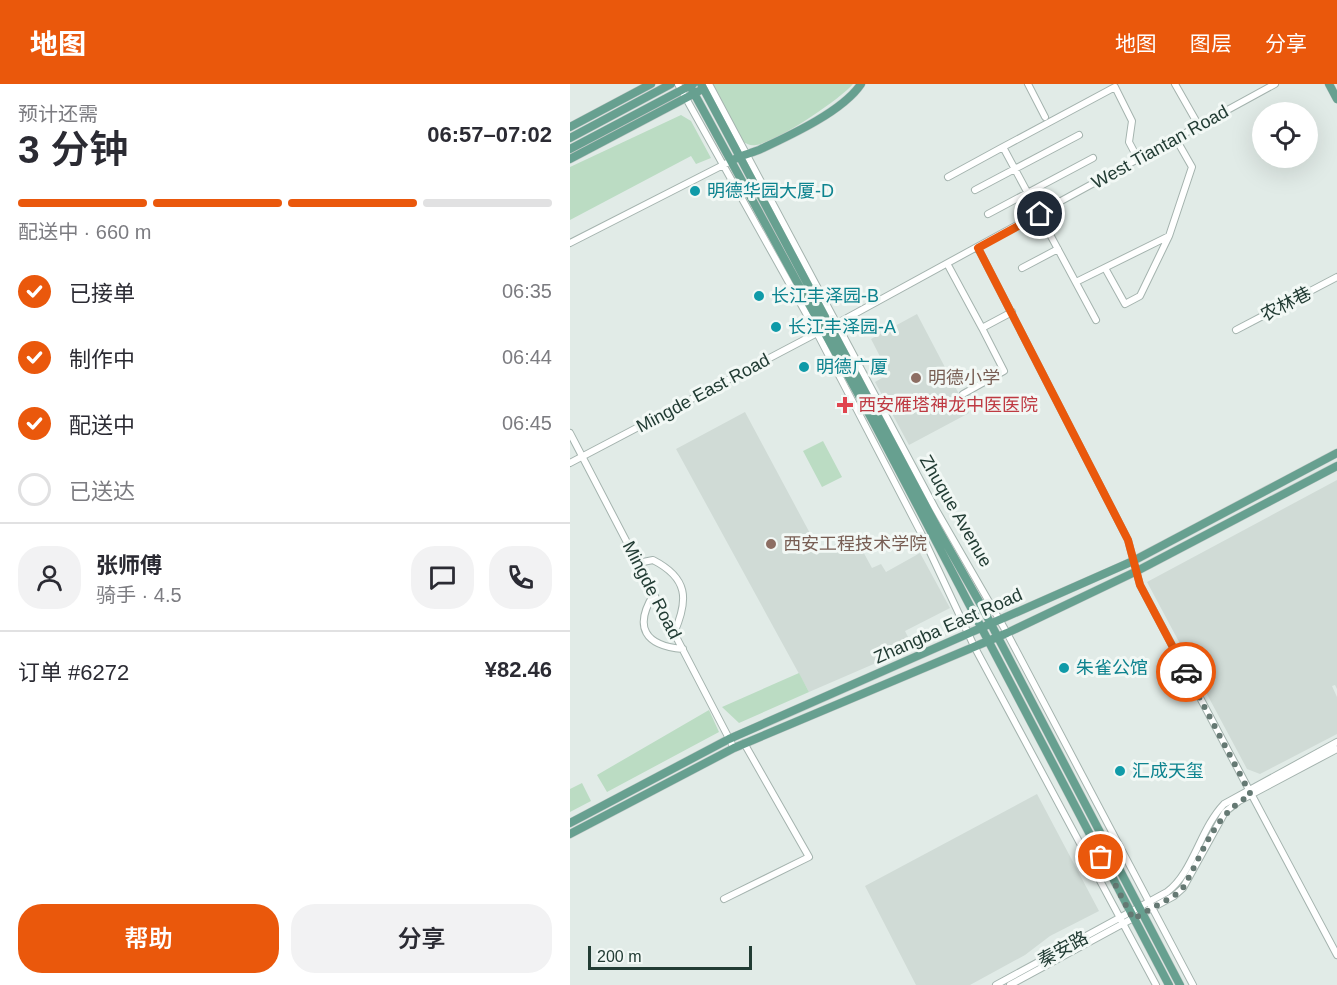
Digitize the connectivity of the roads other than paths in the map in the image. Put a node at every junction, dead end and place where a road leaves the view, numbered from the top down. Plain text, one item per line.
1 (651, 84) edge
2 (671, 84) edge
3 (861, 84) edge
4 (1028, 84) edge
5 (1175, 84) edge
6 (1275, 84) edge
7 (1329, 84) edge
8 (691, 85) edge
9 (704, 86) edge
10 (682, 90) edge
11 (694, 94) junction
12 (1337, 99) edge
13 (1046, 117) dead end
14 (1199, 126) junction
15 (570, 128) edge
16 (1079, 135) dead end
17 (570, 138) edge
18 (1176, 138) junction
19 (1003, 147) junction
20 (570, 149) edge
21 (743, 155) junction
22 (1093, 158) dead end
23 (570, 159) edge
24 (1138, 159) junction
25 (731, 161) junction
26 (722, 166) junction
27 (1015, 169) junction
28 (948, 177) dead end
29 (975, 190) dead end
30 (1028, 192) junction
31 (988, 214) dead end
32 (1040, 214) junction
33 (1169, 236) junction
34 (570, 243) edge
35 (978, 248) junction
36 (1058, 249) junction
37 (950, 267) dead end
38 (1022, 268) dead end
39 (1105, 268) junction
40 (1337, 277) edge
41 (1076, 282) junction
42 (1012, 312) junction
43 (1096, 320) dead end
44 (827, 328) junction
45 (982, 328) junction
46 (1236, 330) dead end
47 (963, 394) dead end
48 (570, 433) edge
49 (1337, 453) edge
50 (582, 457) junction
51 (570, 463) edge
52 (1337, 466) edge
53 (1133, 561) junction
54 (638, 563) junction
55 (1137, 571) junction
56 (654, 594) junction
57 (1000, 619) junction
58 (990, 624) junction
59 (981, 628) junction
60 (674, 633) junction
61 (1007, 633) junction
62 (969, 634) junction
63 (998, 637) junction
64 (987, 641) junction
65 (974, 646) junction
66 (683, 649) junction
67 (729, 739) junction
68 (1337, 742) edge
69 (744, 743) junction
70 (734, 748) junction
71 (1337, 749) edge
72 (1250, 792) junction
73 (570, 823) edge
74 (570, 834) edge
75 (724, 899) dead end
76 (1150, 906) junction
77 (1140, 911) junction
78 (1132, 916) junction
79 (1122, 921) junction
80 (1337, 955) edge
81 (996, 985) edge
82 (1010, 985) edge
83 (1156, 985) edge
84 (1168, 985) edge
85 (1179, 985) edge
86 (1193, 985) edge

1 - 15 main road
2 - 17 main road
3 - 21 main road
4 - 13 street
5 - 14 street
6 - 14 street, West Tiantan Road
7 - 12 main road
8 - 10 main road
8 - 11 main road, Zhuque Avenue
9 - 11 main road
9 - 21 main road, Zhuque Avenue
10 - 11 main road
10 - 20 main road
10 - 23 main road
10 - 26 street, Zhuque Avenue
11 - 25 main road, Zhuque Avenue
14 - 18 street, West Tiantan Road
16 - 27 street
18 - 24 street, West Tiantan Road
18 - 33 street
19 - 24 street
19 - 27 street
19 - 28 street
21 - 25 main road
21 - 44 main road, Zhuque Avenue
22 - 30 street
24 - 32 street, West Tiantan Road
25 - 26 street
25 - 44 main road, Zhuque Avenue
26 - 34 street
26 - 44 street, Zhuque Avenue
27 - 29 street
27 - 30 street
30 - 31 street
30 - 32 street
32 - 35 street, West Tiantan Road
32 - 36 street
33 - 39 street
33 - 39 street
35 - 42 street
35 - 44 street, West Tiantan Road
36 - 38 street
36 - 41 street
37 - 45 street
39 - 41 street
40 - 46 street, 农林巷
41 - 43 street
42 - 45 street
42 - 53 street
44 - 50 street, Mingde East Road
44 - 57 street, Zhuque Avenue
44 - 58 main road, Zhuque Avenue
44 - 59 main road, Zhuque Avenue
44 - 62 street, Zhuque Avenue
45 - 47 street
48 - 50 street, Mingde Road
49 - 53 main road, Zhangba East Road
50 - 51 street, Mingde East Road
50 - 54 street, Mingde Road
52 - 55 main road, Zhangba East Road
53 - 55 street
53 - 57 main road, Zhangba East Road
54 - 56 street, Mingde Road
54 - 60 street
55 - 61 main road, Zhangba East Road
55 - 72 street
56 - 60 street, Mingde Road
56 - 66 street
57 - 58 main road, Zhangba East Road
57 - 61 street, Zhuque Avenue
58 - 59 main road, Zhangba East Road
58 - 63 main road, Zhuque Avenue
59 - 62 main road, Zhangba East Road
59 - 64 main road, Zhuque Avenue
60 - 66 street, Mingde Road
61 - 63 main road, Zhangba East Road
61 - 76 street, Zhuque Avenue
62 - 65 street, Zhuque Avenue
62 - 67 main road, Zhangba East Road
63 - 64 main road, Zhangba East Road
63 - 77 main road, Zhuque Avenue
64 - 65 main road, Zhangba East Road
64 - 78 main road, Zhuque Avenue
65 - 69 main road, Zhangba East Road
65 - 79 street, Zhuque Avenue
66 - 67 street, Mingde Road
67 - 70 street, Mingde Road
67 - 73 main road, Zhangba East Road
68 - 72 street
69 - 70 main road, Zhangba East Road
69 - 75 street
70 - 74 main road, Zhangba East Road
71 - 72 street
72 - 76 street, 秦安路
72 - 80 street
76 - 77 street, 秦安路
76 - 86 street, Zhuque Avenue
77 - 78 street, 秦安路
77 - 85 main road, Zhuque Avenue
78 - 79 street, 秦安路
78 - 84 main road, Zhuque Avenue
79 - 81 street, 秦安路
79 - 82 street, 秦安路
79 - 83 street, Zhuque Avenue

